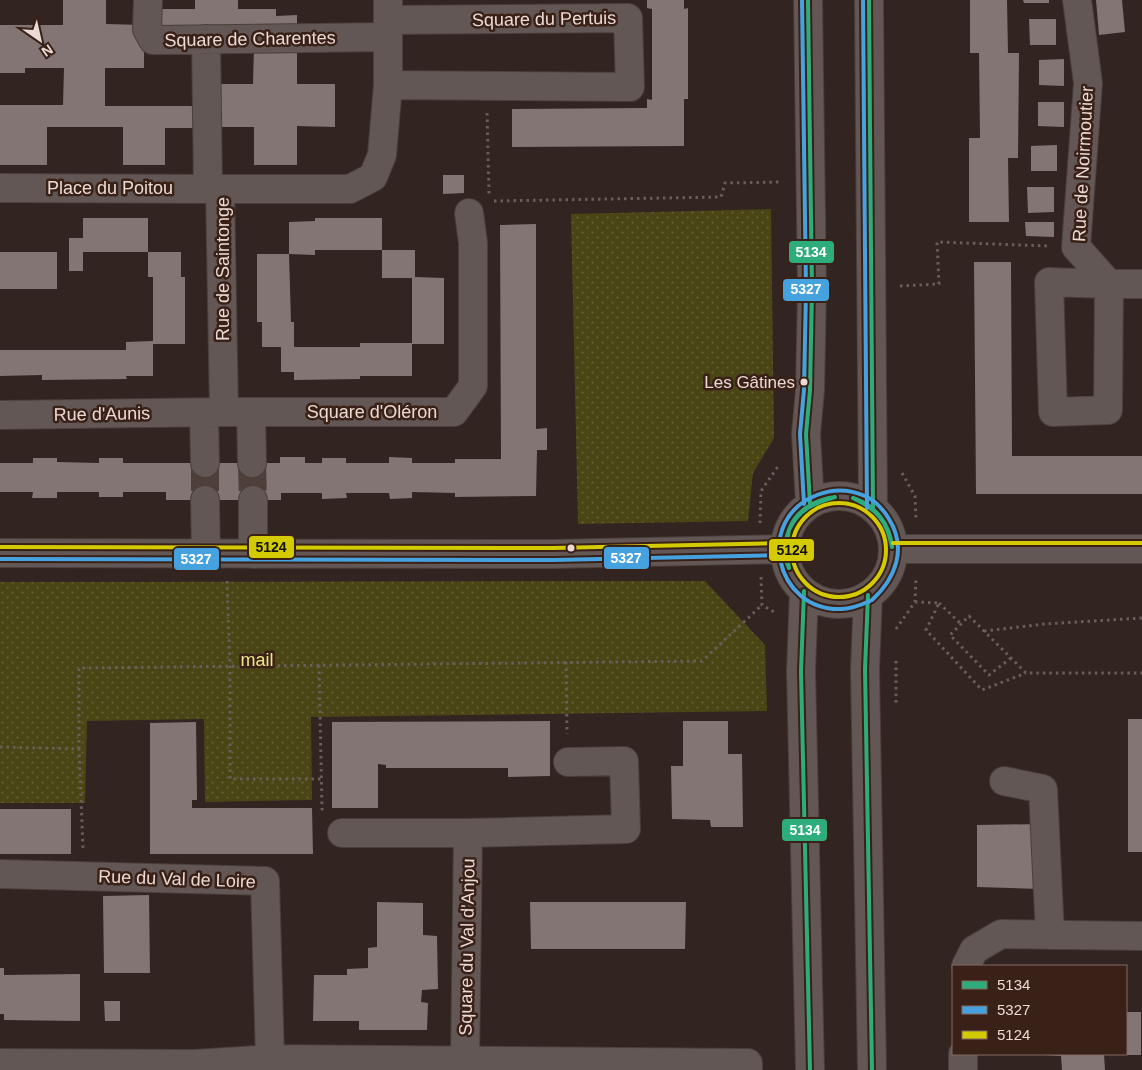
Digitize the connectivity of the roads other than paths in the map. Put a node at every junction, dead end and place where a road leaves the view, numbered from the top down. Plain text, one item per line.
1 (148, 0) edge
2 (808, 0) edge
3 (869, 0) edge
4 (1077, 0) edge
5 (388, 19) edge
6 (206, 39) junction
7 (388, 85) junction
8 (0, 188) edge
9 (214, 189) junction
10 (479, 207) road end
11 (1076, 247) junction
12 (1049, 282) junction
13 (1109, 284) junction
14 (1142, 284) edge
15 (214, 412) junction
16 (251, 412) junction
17 (0, 415) edge
18 (205, 463) tunnel mouth
19 (252, 463) tunnel mouth
20 (205, 500) tunnel mouth
21 (253, 500) tunnel mouth
22 (810, 504) junction
23 (874, 508) junction
24 (1142, 548) edge
25 (785, 549) junction
26 (893, 549) junction
27 (0, 553) edge
28 (216, 554) junction
29 (253, 554) junction
30 (804, 591) junction
31 (868, 595) junction
32 (568, 762) road end
33 (1004, 781) dead end
34 (342, 833) road end
35 (468, 833) junction
36 (0, 874) edge
37 (1050, 935) junction
38 (1142, 936) edge
39 (966, 965) edge
40 (963, 1055) edge
41 (270, 1059) junction
42 (0, 1062) edge
43 (465, 1062) junction
44 (195, 1067) edge
45 (748, 1070) edge
46 (810, 1070) edge
47 (872, 1070) edge
48 (963, 1070) edge

1 - 6 street, Square de Charentes
2 - 22 street
3 - 23 street
4 - 11 street, Rue de Noirmoutier
5 - 6 street, Square de Charentes
5 - 7 street, Rue de Saintonge
5 - 7 street, Square du Pertuis
6 - 9 street
7 - 9 street, Rue de Saintonge
8 - 9 street, Place du Poitou
9 - 15 street, Rue de Saintonge
10 - 16 street, Square d'Oléron
11 - 12 street
11 - 13 street, Rue de Noirmoutier
12 - 13 street
12 - 13 street
13 - 14 street
15 - 16 street, Square d'Oléron
15 - 17 street, Rue d'Aunis
15 - 18 street, Rue de Saintonge
16 - 19 street
20 - 28 street
21 - 29 street
22 - 23 street
22 - 25 street
23 - 26 street
24 - 26 street
25 - 29 street
25 - 30 street
26 - 31 street
27 - 28 street
28 - 29 street
30 - 31 street
30 - 46 street
31 - 47 street
32 - 35 street, Square du Val d'Anjou
33 - 37 street
34 - 35 street, Square du Val d'Anjou
35 - 43 street, Square du Val d'Anjou
36 - 41 street, Rue du Val de Loire
37 - 38 street
37 - 39 street
40 - 48 street
41 - 43 street
41 - 44 street
42 - 44 street
43 - 45 street

